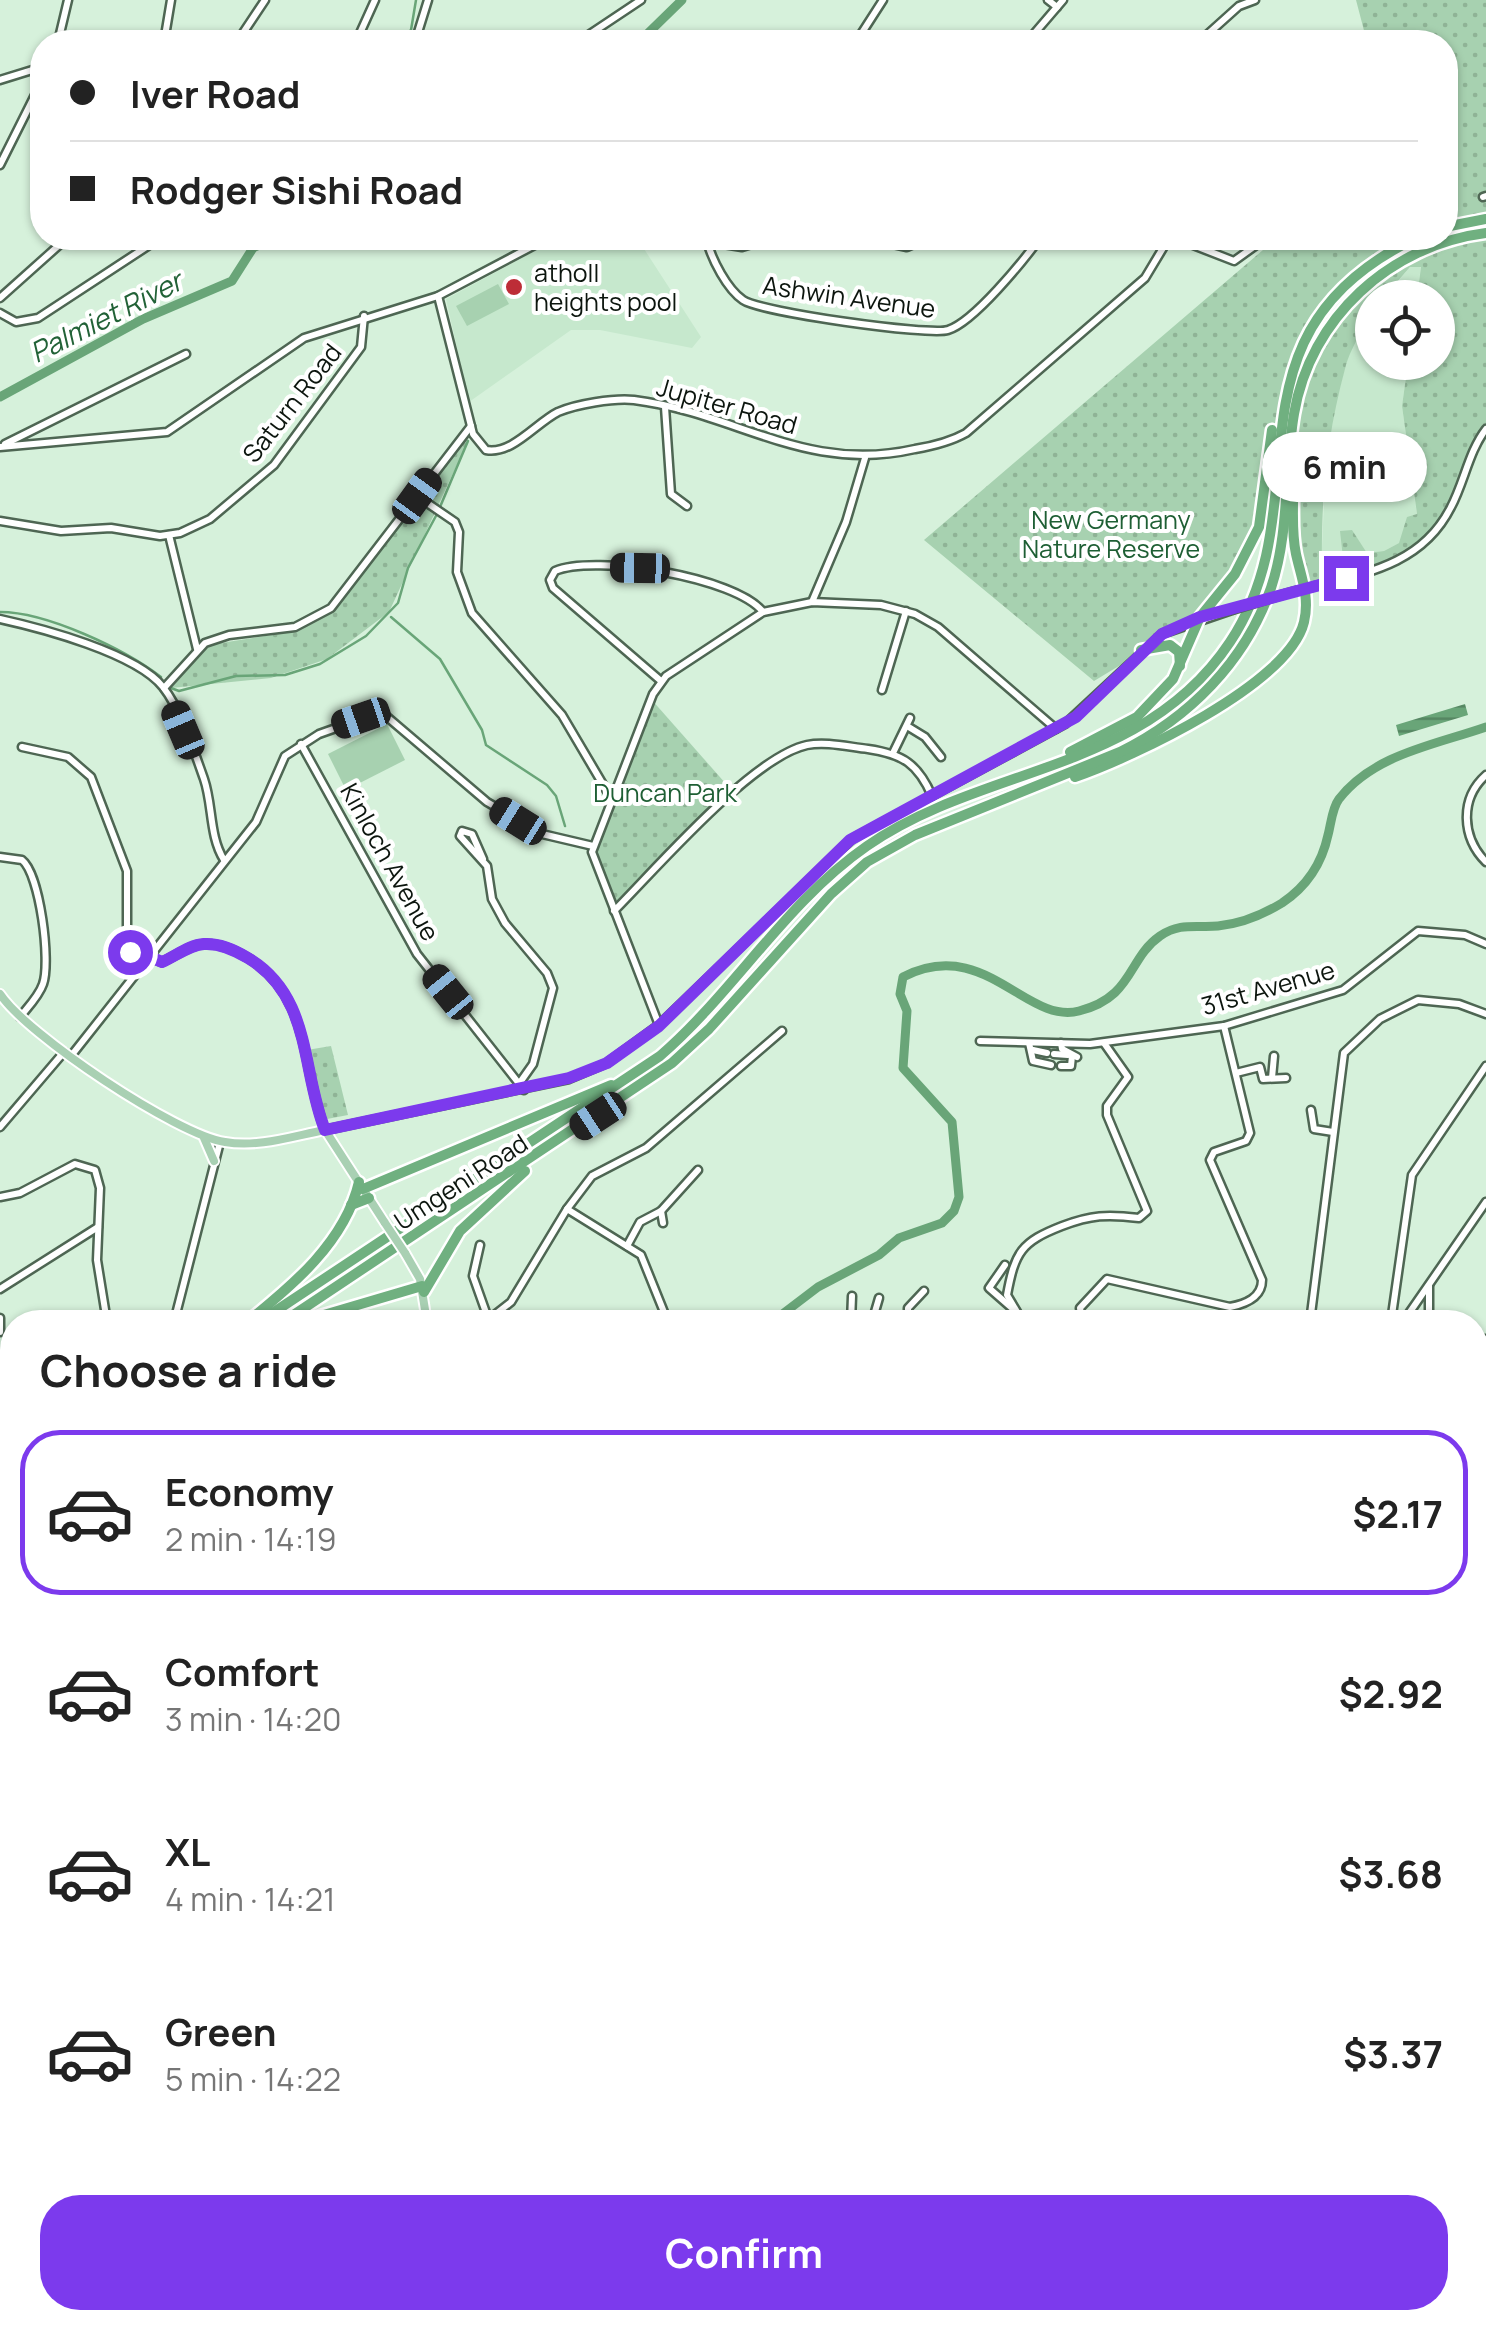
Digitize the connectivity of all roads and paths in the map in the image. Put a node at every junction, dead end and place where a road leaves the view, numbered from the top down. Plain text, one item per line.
1 (68, 0) edge
2 (171, 0) edge
3 (265, 0) edge
4 (375, 0) edge
5 (428, 0) edge
6 (641, 0) edge
7 (883, 0) edge
8 (1048, 0) edge
9 (1063, 0) edge
10 (1255, 0) edge
11 (1057, 7) junction
12 (61, 30) edge
13 (166, 30) edge
14 (245, 30) edge
15 (361, 30) edge
16 (419, 30) edge
17 (596, 30) edge
18 (864, 30) edge
19 (1037, 30) edge
20 (1212, 30) edge
21 (30, 71) edge
22 (0, 80) edge
23 (30, 105) edge
24 (0, 165) edge
25 (1486, 219) edge
26 (1458, 224) edge
27 (1486, 233) edge
28 (1458, 241) edge
29 (54, 250) edge
30 (142, 250) edge
31 (525, 250) edge
32 (712, 250) edge
33 (1031, 250) edge
34 (1164, 250) edge
35 (1202, 250) edge
36 (1251, 250) edge
37 (1395, 250) edge
38 (1424, 250) edge
39 (438, 296) junction
40 (0, 298) edge
41 (1327, 306) junction
42 (0, 312) edge
43 (364, 316) junction
44 (186, 354) dead end
45 (1297, 396) junction
46 (666, 407) junction
47 (470, 426) junction
48 (1486, 429) edge
49 (2, 446) edge
50 (865, 458) junction
51 (417, 496) junction
52 (686, 506) dead end
53 (0, 521) edge
54 (169, 536) junction
55 (1306, 588) junction
56 (1224, 591) junction
57 (812, 602) junction
58 (1232, 610) junction
59 (906, 611) junction
60 (763, 612) junction
61 (1200, 617) junction
62 (0, 619) edge
63 (196, 649) junction
64 (1141, 650) junction
65 (1180, 667) junction
66 (661, 681) junction
67 (164, 688) junction
68 (882, 690) dead end
69 (1056, 729) junction
70 (301, 744) junction
71 (22, 747) dead end
72 (892, 753) junction
73 (941, 757) dead end
74 (1486, 775) edge
75 (1016, 795) junction
76 (932, 796) junction
77 (611, 798) junction
78 (969, 799) junction
79 (462, 838) dead end
80 (593, 846) junction
81 (0, 857) edge
82 (225, 861) junction
83 (1486, 862) edge
84 (614, 911) junction
85 (1486, 944) edge
86 (145, 959) junction
87 (0, 994) edge
88 (1486, 1014) edge
89 (20, 1018) junction
90 (659, 1026) junction
91 (1224, 1026) junction
92 (782, 1031) dead end
93 (980, 1041) dead end
94 (1061, 1043) junction
95 (1104, 1043) junction
96 (1030, 1046) junction
97 (67, 1054) junction
98 (1073, 1056) junction
99 (1274, 1056) dead end
100 (1051, 1066) dead end
101 (1061, 1066) dead end
102 (1486, 1066) edge
103 (641, 1070) junction
104 (1236, 1073) junction
105 (1272, 1078) junction
106 (1286, 1078) dead end
107 (520, 1080) junction
108 (524, 1090) junction
109 (1312, 1110) dead end
110 (598, 1116) junction
111 (0, 1127) edge
112 (325, 1130) junction
113 (1333, 1132) junction
114 (204, 1138) junction
115 (220, 1142) junction
116 (214, 1162) junction
117 (698, 1170) dead end
118 (364, 1190) junction
119 (0, 1197) edge
120 (1486, 1202) edge
121 (567, 1209) junction
122 (661, 1211) junction
123 (663, 1223) dead end
124 (98, 1227) junction
125 (480, 1245) dead end
126 (627, 1246) junction
127 (1005, 1265) dead end
128 (422, 1286) junction
129 (1429, 1286) junction
130 (0, 1289) edge
131 (924, 1291) dead end
132 (852, 1296) dead end
133 (879, 1298) dead end
134 (104, 1310) edge
135 (177, 1310) edge
136 (260, 1310) edge
137 (277, 1310) edge
138 (301, 1310) edge
139 (341, 1310) edge
140 (425, 1310) edge
141 (485, 1310) edge
142 (502, 1310) edge
143 (663, 1310) edge
144 (851, 1310) edge
145 (876, 1310) edge
146 (908, 1310) edge
147 (1014, 1310) joint
148 (1080, 1310) edge
149 (1311, 1310) edge
150 (1394, 1310) edge
151 (1412, 1310) edge
152 (1429, 1310) edge
153 (0, 1318) edge
154 (0, 1332) edge

1 - 12 street
2 - 13 street
3 - 14 street
4 - 15 street
5 - 16 street
6 - 17 street
7 - 18 street
8 - 11 street
9 - 11 street
10 - 20 street
11 - 19 street
21 - 22 street
23 - 24 street
25 - 26 highway
27 - 28 highway, Umgeni Road
29 - 40 street
30 - 42 street
31 - 39 street
32 - 33 street, Ashwin Avenue
34 - 50 street, Jupiter Road
35 - 36 street
37 - 41 highway, Umgeni Road
38 - 45 highway, Umgeni Road
39 - 43 street
39 - 47 street
41 - 56 highway
41 - 78 highway, Umgeni Road
43 - 49 street
43 - 54 street, Saturn Road
44 - 49 street
45 - 55 highway
45 - 75 highway, Umgeni Road
46 - 47 street, Jupiter Road
46 - 50 street, Jupiter Road
46 - 52 street
47 - 51 street
48 - 55 street
50 - 57 street
51 - 63 street
51 - 77 street
53 - 54 street
54 - 63 street
55 - 58 street, bridge
55 - 75 highway
56 - 58 highway
56 - 61 highway
57 - 59 street
57 - 60 street
58 - 61 street
59 - 68 street
59 - 69 street
60 - 66 street
60 - 66 street
61 - 64 street
61 - 65 highway
62 - 67 street
63 - 67 street
64 - 65 highway
64 - 69 street
65 - 78 highway
66 - 77 street
67 - 82 street
69 - 76 street
70 - 80 street
70 - 82 street
70 - 107 street, Kinloch Avenue
71 - 86 street
72 - 73 street
72 - 76 street
72 - 84 street
74 - 83 street
75 - 110 highway, Umgeni Road
76 - 90 street
77 - 80 street
78 - 103 highway, Umgeni Road
79 - 107 street
80 - 84 street
81 - 89 street
82 - 86 street
84 - 90 street
85 - 91 street, 31st Avenue
86 - 97 street
86 - 112 street
87 - 89 main road
88 - 113 street
89 - 97 main road
90 - 108 street
91 - 95 street, 31st Avenue
91 - 104 street
92 - 121 street
93 - 96 street, 31st Avenue
94 - 95 street, 31st Avenue
94 - 96 street, 31st Avenue
94 - 98 street
95 - 147 street
96 - 98 street
96 - 100 street
97 - 111 street
97 - 114 main road
98 - 101 street
99 - 105 street
102 - 150 street
103 - 118 highway
103 - 137 highway, Umgeni Road
104 - 105 street
104 - 148 street
105 - 106 street
107 - 108 street, Kinloch Avenue
108 - 112 street
109 - 113 street
110 - 128 highway
110 - 138 highway, Umgeni Road
112 - 115 main road
112 - 118 main road
113 - 149 street
114 - 115 main road
114 - 116 main road
115 - 116 street
116 - 135 street
117 - 122 street
118 - 128 main road, bridge
118 - 136 highway
119 - 124 street
120 - 129 street
121 - 126 street
121 - 142 street
122 - 123 street
122 - 126 street
124 - 130 street
124 - 134 street
125 - 141 street
126 - 143 street
127 - 147 street
128 - 139 highway
128 - 140 main road
129 - 151 street
129 - 152 street
131 - 146 street
132 - 144 street
133 - 145 street
153 - 154 street

